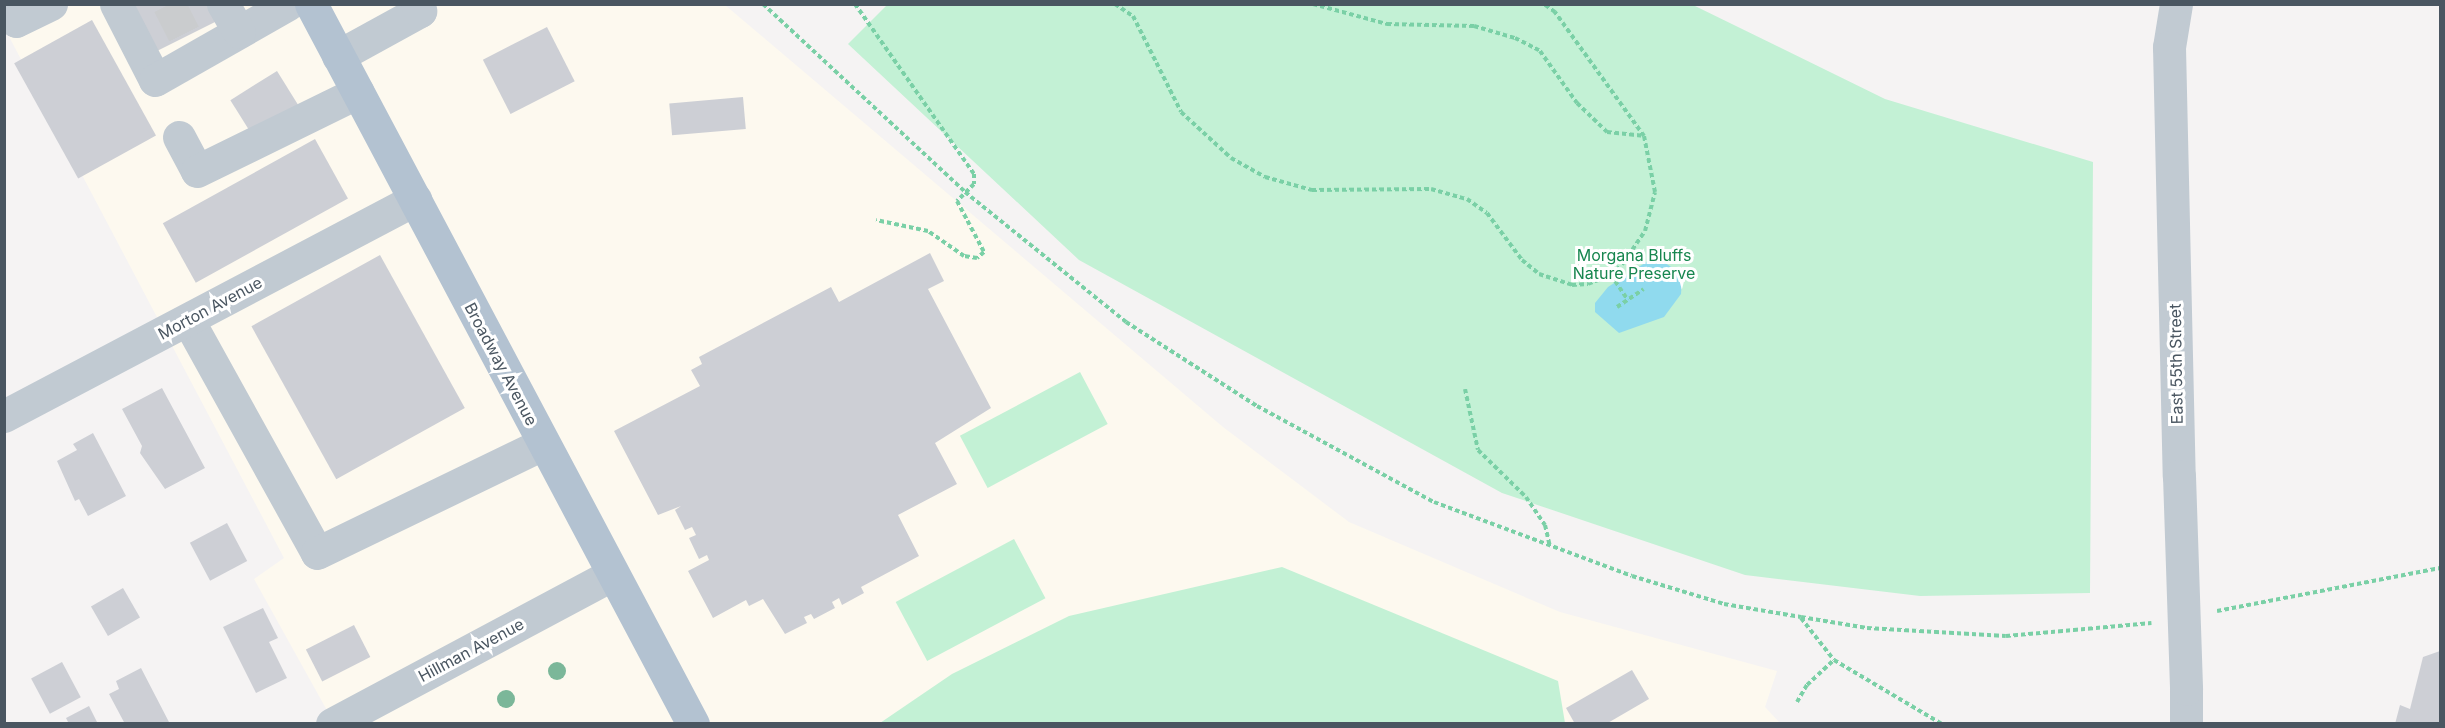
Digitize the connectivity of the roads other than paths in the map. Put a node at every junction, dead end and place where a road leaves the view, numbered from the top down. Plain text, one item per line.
1 (7, 4) edge
2 (51, 4) edge
3 (116, 4) edge
4 (223, 4) edge
5 (288, 4) edge
6 (310, 4) edge
7 (417, 4) edge
8 (2176, 4) edge
9 (239, 32) junction
10 (338, 56) junction
11 (358, 93) junction
12 (179, 137) dead end
13 (415, 199) junction
14 (188, 320) junction
15 (4, 416) edge
16 (542, 444) junction
17 (611, 575) junction
18 (332, 723) edge
19 (693, 723) edge
20 (2186, 723) edge

1 - 2 street
3 - 9 street
4 - 9 street
5 - 9 street
6 - 10 main road, Broadway Avenue
7 - 10 street
8 - 20 street, East 55th Street, bridge
10 - 11 main road, Broadway Avenue
11 - 12 street
11 - 13 main road, Broadway Avenue
13 - 14 street, Morton Avenue
13 - 16 main road, Broadway Avenue
14 - 15 street, Morton Avenue
14 - 16 street
16 - 17 main road, Broadway Avenue
17 - 18 street, Hillman Avenue
17 - 19 main road, Broadway Avenue

